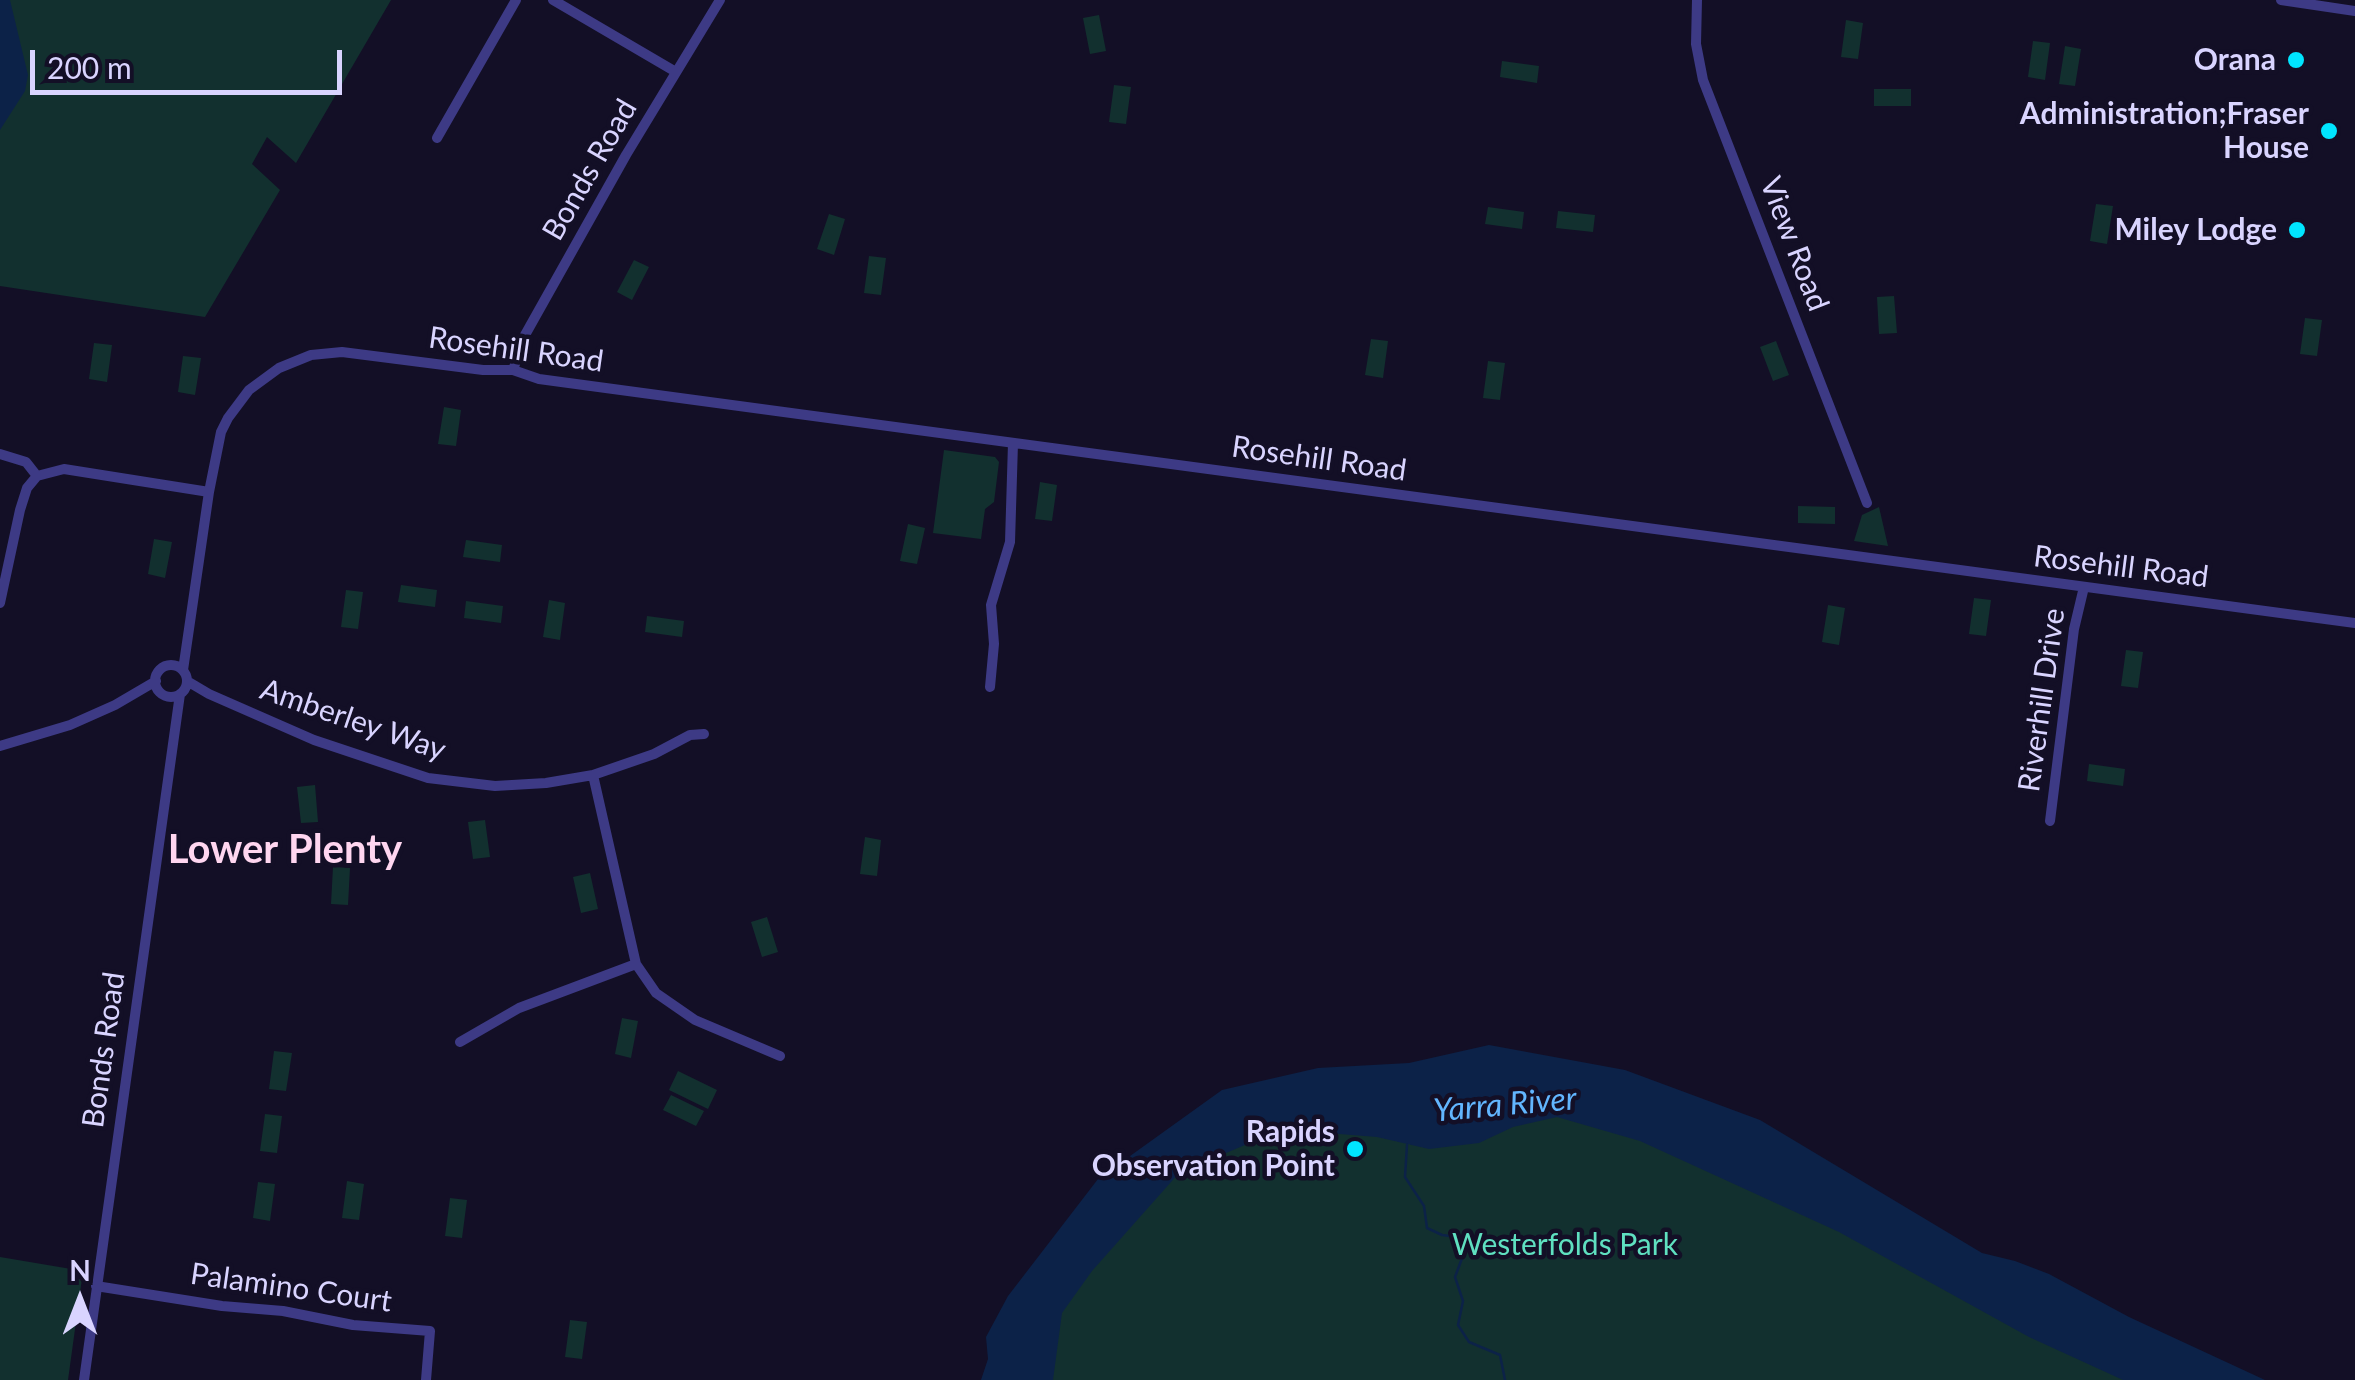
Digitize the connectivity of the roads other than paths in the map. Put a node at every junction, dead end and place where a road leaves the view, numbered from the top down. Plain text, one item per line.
1 (516, 0) edge
2 (553, 0) edge
3 (720, 0) edge
4 (1697, 0) edge
5 (2281, 0) edge
6 (2355, 11) edge
7 (676, 72) junction
8 (436, 138) dead end
9 (279, 368) joint
10 (513, 370) junction
11 (1014, 442) junction
12 (0, 454) edge
13 (37, 476) junction
14 (209, 492) junction
15 (1867, 502) dead end
16 (2084, 586) junction
17 (0, 603) edge
18 (2355, 623) edge
19 (181, 680) junction
20 (990, 688) dead end
21 (161, 690) junction
22 (174, 726) junction
23 (704, 734) dead end
24 (0, 746) edge
25 (593, 775) junction
26 (2050, 822) dead end
27 (636, 964) junction
28 (460, 1042) dead end
29 (780, 1056) dead end
30 (96, 1286) junction
31 (84, 1380) edge
32 (426, 1380) edge

1 - 8 street
2 - 7 street
3 - 7 street, Bonds Road
4 - 15 street, View Road
5 - 6 street
7 - 10 street, Bonds Road
9 - 10 street, Rosehill Road
9 - 14 street, Bonds Road
10 - 11 street, Rosehill Road
11 - 16 street, Rosehill Road
11 - 20 street
12 - 13 street
13 - 14 street
13 - 17 street
14 - 19 street, Bonds Road
16 - 18 street, Rosehill Road
16 - 26 street, Riverhill Drive
19 - 21 street, Amberley Way
19 - 21 street
19 - 22 street, Bonds Road
19 - 25 street, Amberley Way
21 - 22 street, Bonds Road
21 - 24 street, Amberley Way
22 - 30 street, Bonds Road
23 - 25 street, Amberley Way
25 - 27 street
27 - 28 street
27 - 29 street
30 - 31 street, Bonds Road
30 - 32 street, Palamino Court

